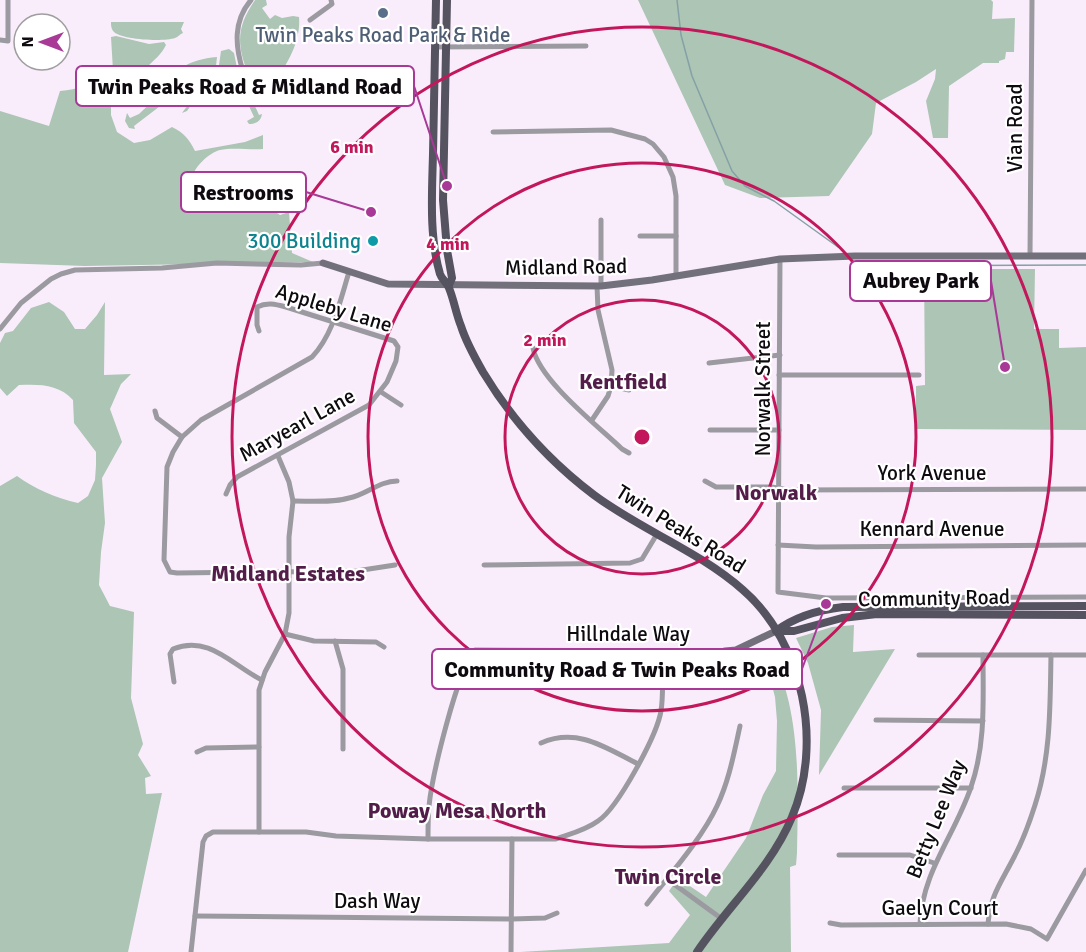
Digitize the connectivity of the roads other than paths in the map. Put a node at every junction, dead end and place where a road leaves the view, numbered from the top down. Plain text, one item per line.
1 (8, 0) edge
2 (251, 0) edge
3 (332, 0) edge
4 (436, 0) edge
5 (447, 0) edge
6 (1032, 0) edge
7 (310, 20) dead end
8 (0, 40) edge
9 (586, 46) dead end
10 (435, 47) junction
11 (445, 47) junction
12 (243, 71) dead end
13 (493, 132) dead end
14 (601, 220) dead end
15 (640, 236) dead end
16 (676, 236) junction
17 (1030, 256) junction
18 (1086, 256) edge
19 (780, 259) junction
20 (322, 263) joint
21 (349, 272) junction
22 (676, 276) junction
23 (449, 285) junction
24 (599, 286) junction
25 (333, 321) junction
26 (0, 329) edge
27 (259, 331) dead end
28 (533, 348) dead end
29 (398, 350) joint
30 (780, 355) junction
31 (709, 363) dead end
32 (780, 375) junction
33 (920, 375) dead end
34 (611, 386) junction
35 (629, 390) dead end
36 (381, 392) junction
37 (400, 405) dead end
38 (155, 411) dead end
39 (592, 420) junction
40 (710, 430) dead end
41 (779, 430) junction
42 (182, 437) junction
43 (629, 453) dead end
44 (278, 456) junction
45 (397, 481) dead end
46 (705, 481) dead end
47 (779, 489) junction
48 (1086, 489) edge
49 (226, 494) dead end
50 (293, 501) junction
51 (657, 534) junction
52 (778, 545) junction
53 (1086, 545) edge
54 (395, 565) dead end
55 (484, 565) dead end
56 (289, 570) junction
57 (1086, 597) edge
58 (1086, 606) edge
59 (1086, 615) edge
60 (776, 632) junction
61 (285, 634) junction
62 (335, 641) junction
63 (384, 647) dead end
64 (662, 651) junction
65 (725, 651) joint
66 (983, 654) junction
67 (919, 655) dead end
68 (1051, 655) junction
69 (1086, 655) edge
70 (262, 680) junction
71 (174, 682) dead end
72 (876, 720) dead end
73 (983, 721) junction
74 (740, 726) dead end
75 (541, 743) dead end
76 (259, 747) junction
77 (343, 749) dead end
78 (197, 752) dead end
79 (638, 764) junction
80 (844, 788) dead end
81 (971, 788) junction
82 (259, 832) junction
83 (428, 839) junction
84 (512, 840) junction
85 (839, 855) dead end
86 (934, 863) junction
87 (1086, 870) edge
88 (667, 879) junction
89 (647, 904) dead end
90 (557, 913) dead end
91 (195, 916) junction
92 (512, 919) junction
93 (722, 919) junction
94 (830, 923) dead end
95 (920, 924) junction
96 (988, 924) junction
97 (192, 952) edge
98 (511, 952) edge
99 (697, 952) edge

1 - 8 street
2 - 12 street
3 - 7 street
4 - 10 main road, Twin Peaks Road
5 - 11 main road, Twin Peaks Road
6 - 17 street, Vian Road
9 - 11 street
10 - 11 street
10 - 23 main road, Twin Peaks Road
11 - 23 main road, Twin Peaks Road
13 - 16 street
14 - 24 street
15 - 16 street
16 - 22 street
17 - 18 main road, Midland Road
17 - 19 main road, Midland Road
19 - 22 main road, Midland Road
19 - 30 street, Norwalk Street
20 - 21 main road, Midland Road
20 - 26 street, Midland Road
21 - 23 main road, Midland Road
21 - 25 street
22 - 24 main road, Midland Road
23 - 24 main road, Midland Road
23 - 51 main road, Twin Peaks Road
24 - 34 street
25 - 27 street, Appleby Lane
25 - 29 street, Appleby Lane
25 - 42 street
28 - 39 street
29 - 36 street, Maryearl Lane
30 - 31 street
30 - 32 street, Norwalk Street
32 - 33 street
32 - 41 street, Norwalk Street
34 - 35 street
34 - 39 street
36 - 37 street
36 - 44 street, Maryearl Lane
38 - 42 street
39 - 43 street
40 - 41 street
41 - 47 street, Norwalk Street
42 - 56 street
44 - 49 street, Maryearl Lane
44 - 50 street
45 - 50 street
46 - 47 street, York Avenue
47 - 48 street, York Avenue
47 - 52 street, Norwalk Street
50 - 56 street
51 - 55 street
51 - 60 main road, Twin Peaks Road
52 - 53 street, Kennard Avenue
52 - 57 street, Norwalk Street
54 - 56 street
56 - 61 street
58 - 60 main road, Community Road
59 - 60 main road, Community Road
60 - 65 main road, Hillndale Way
60 - 93 main road, Twin Peaks Road
61 - 62 street
61 - 70 street
62 - 63 street
62 - 77 street
64 - 65 street, Hillndale Way
64 - 79 street
64 - 83 street, Hillndale Way
66 - 67 street
66 - 68 street
66 - 73 street, Betty Lee Way
68 - 69 street
68 - 96 street
70 - 71 street
70 - 76 street
72 - 73 street
73 - 81 street, Betty Lee Way
74 - 88 street
75 - 79 street
76 - 78 street
76 - 82 street
79 - 84 street
80 - 81 street
81 - 86 street, Betty Lee Way
82 - 83 street
82 - 91 street
83 - 84 street
84 - 92 street
85 - 86 street
86 - 95 street, Betty Lee Way
87 - 96 street, Gaelyn Court
88 - 89 street
88 - 93 street
90 - 92 street, Dash Way
91 - 92 street, Dash Way
91 - 97 street
92 - 98 street
93 - 99 main road, Twin Peaks Road
94 - 95 street, Gaelyn Court
95 - 96 street, Gaelyn Court

